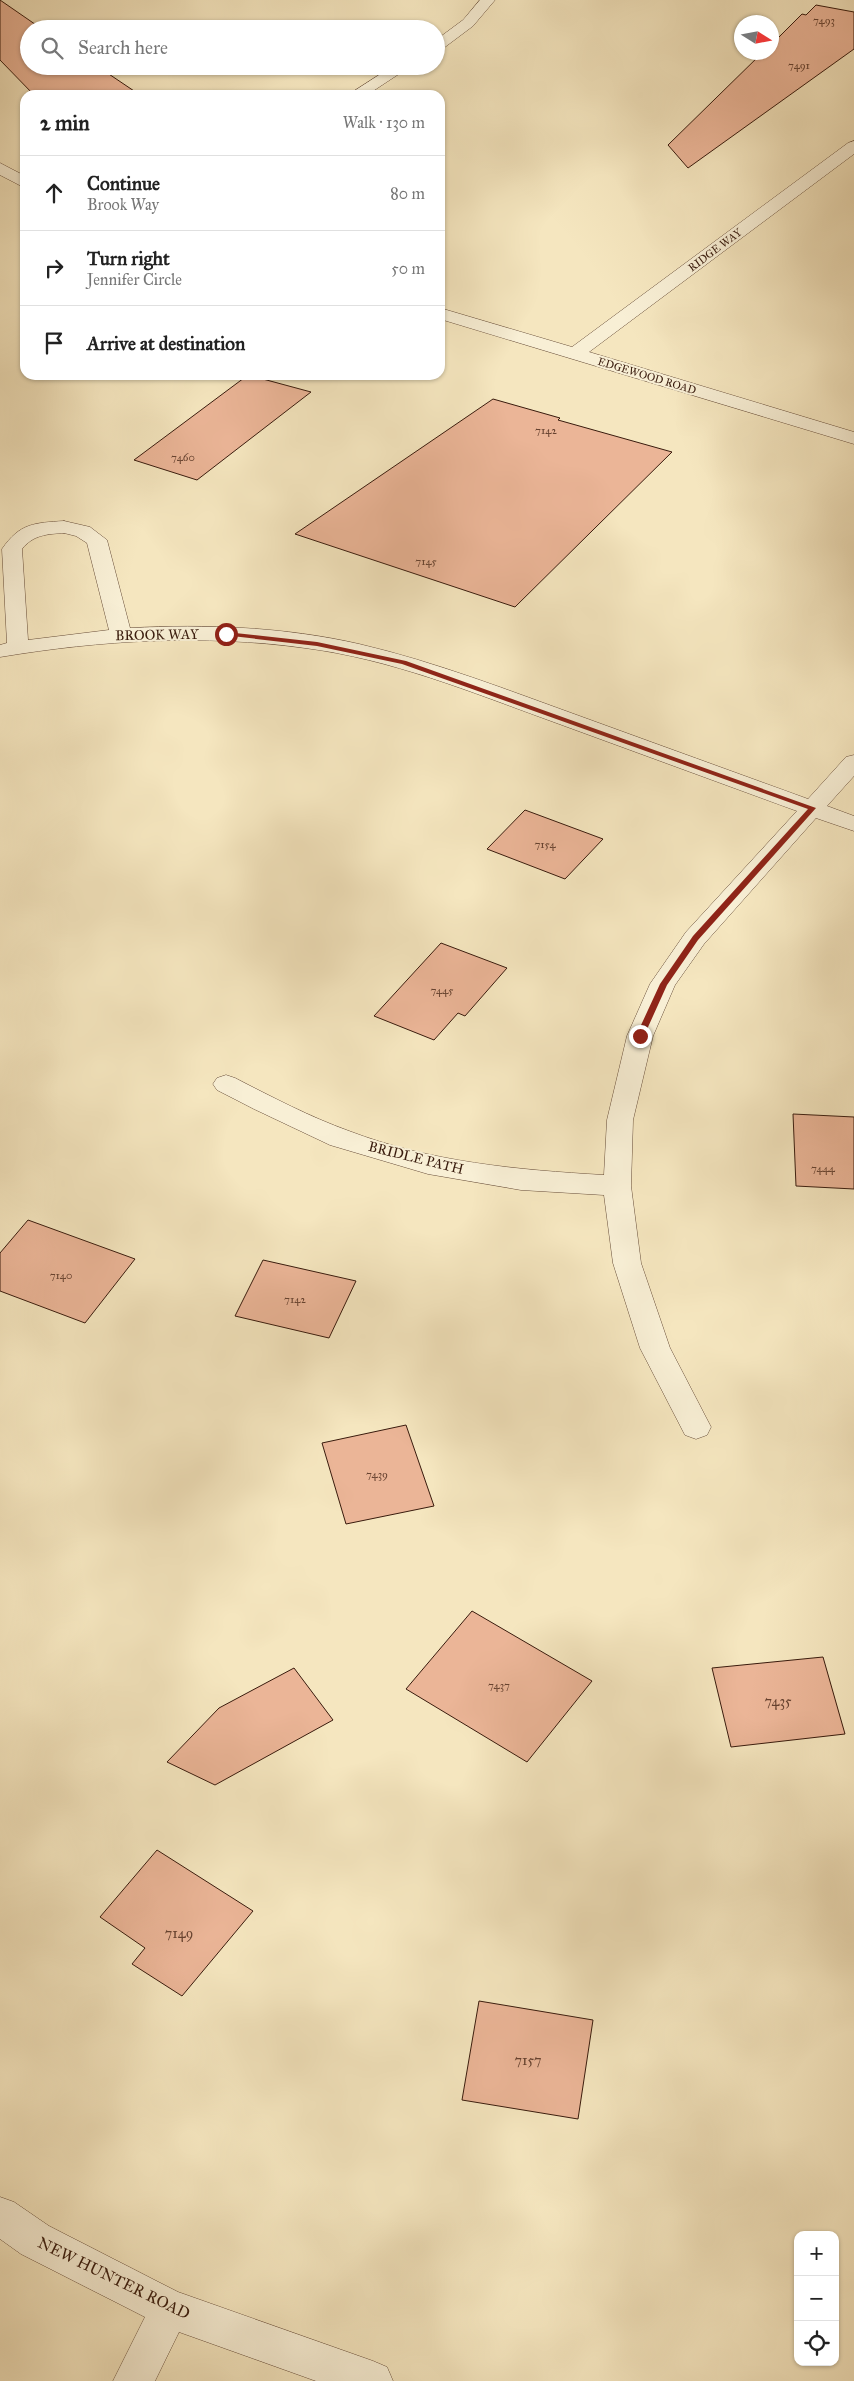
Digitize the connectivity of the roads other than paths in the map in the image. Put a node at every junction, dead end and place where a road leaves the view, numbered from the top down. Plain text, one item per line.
1 (488, 0) edge
2 (445, 40) edge
3 (389, 75) edge
4 (364, 90) edge
5 (854, 146) edge
6 (0, 168) edge
7 (20, 180) edge
8 (445, 314) edge
9 (575, 354) junction
10 (854, 438) edge
11 (121, 634) junction
12 (9, 650) edge
13 (854, 762) edge
14 (812, 808) junction
15 (854, 824) edge
16 (226, 1084) dead end
17 (617, 1186) junction
18 (696, 1427) dead end
19 (0, 2216) edge
20 (170, 2309) junction
21 (133, 2381) edge
22 (373, 2381) edge

1 - 2 street
3 - 4 street
5 - 9 street, RIDGE WAY
6 - 7 street
8 - 9 street, EDGEWOOD ROAD
9 - 10 street, EDGEWOOD ROAD
11 - 12 street, BROOK WAY
11 - 12 street
11 - 14 street, BROOK WAY
13 - 14 street
14 - 15 street, BROOK WAY
14 - 17 street
16 - 17 street, BRIDLE PATH
17 - 18 street
19 - 20 street, NEW HUNTER ROAD
20 - 21 street
20 - 22 street, NEW HUNTER ROAD

